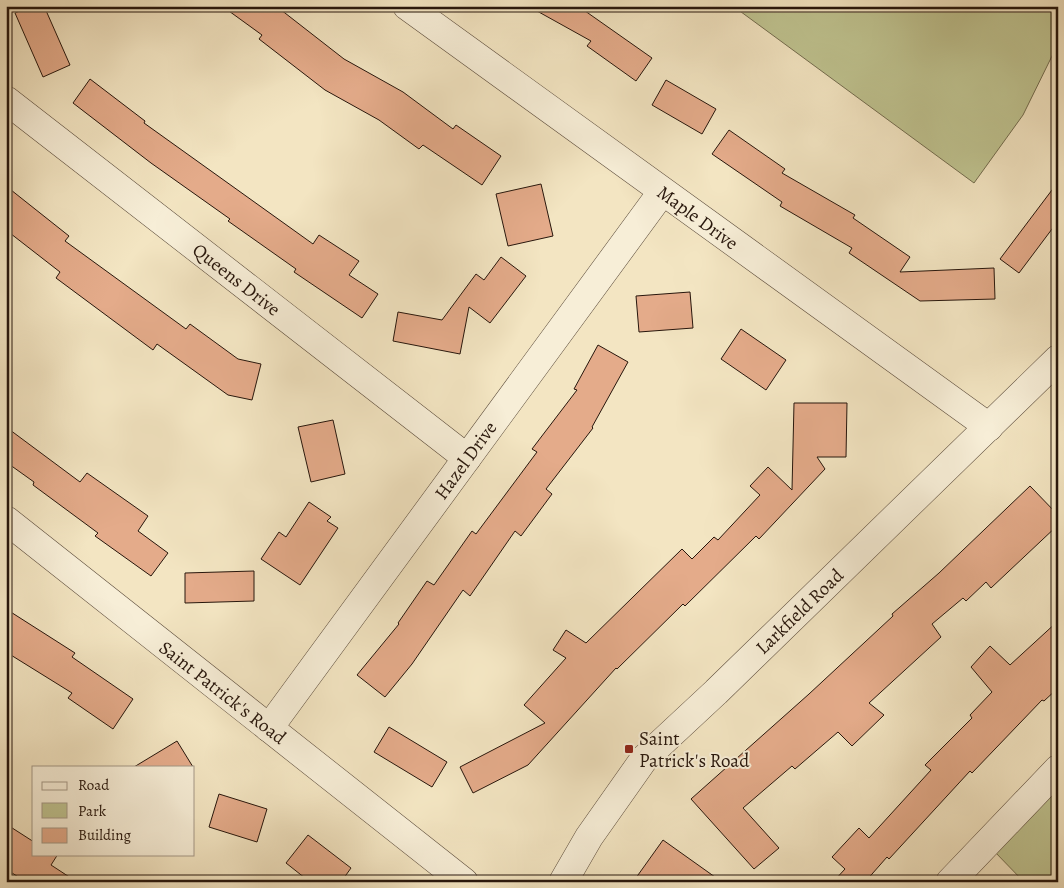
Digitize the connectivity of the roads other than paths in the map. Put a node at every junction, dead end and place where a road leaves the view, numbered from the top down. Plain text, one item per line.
1 (407, 6) edge
2 (6, 100) edge
3 (662, 192) junction
4 (1058, 359) edge
5 (989, 427) junction
6 (467, 458) junction
7 (6, 520) edge
8 (268, 728) junction
9 (1058, 769) edge
10 (464, 882) edge
11 (563, 882) edge
12 (950, 882) edge

1 - 3 street, Maple Drive
2 - 6 street, Queens Drive
3 - 5 street, Maple Drive
3 - 6 street, Hazel Drive
4 - 5 street, Larkfield Road
5 - 11 street, Larkfield Road
6 - 8 street, Hazel Drive
7 - 8 street, Saint Patrick's Road
8 - 10 street, Saint Patrick's Road
9 - 12 street

